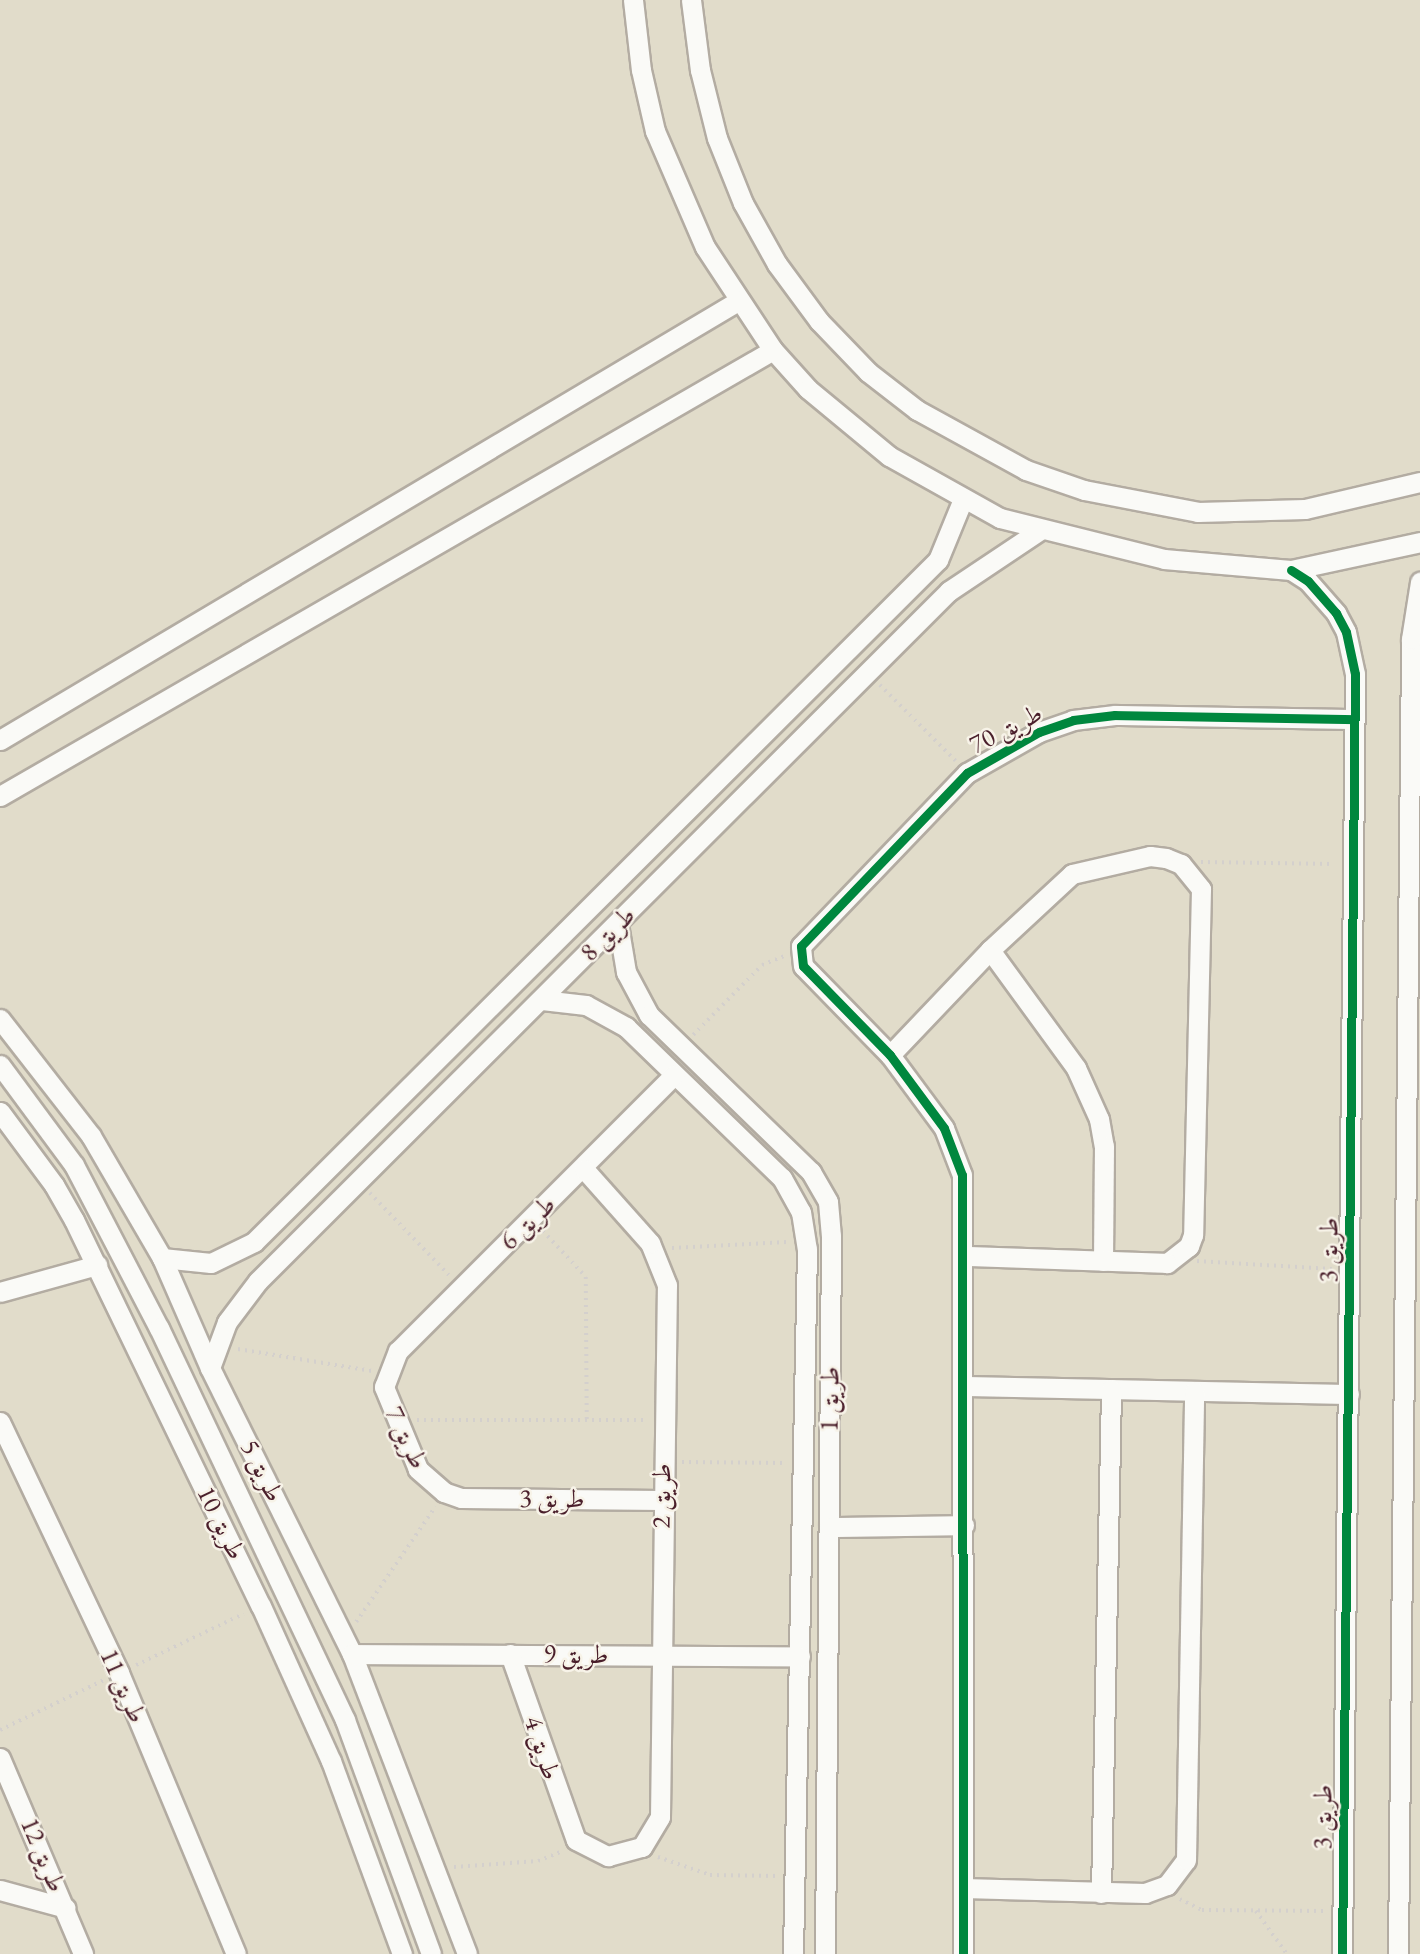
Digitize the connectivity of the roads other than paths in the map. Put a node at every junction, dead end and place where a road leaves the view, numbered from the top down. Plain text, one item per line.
1 (691, 0) edge
2 (632, 2) edge
3 (738, 301) junction
4 (773, 350) junction
5 (1420, 482) edge
6 (963, 499) junction
7 (1040, 530) junction
8 (1420, 542) edge
9 (1291, 570) junction
10 (1420, 582) edge
11 (1354, 719) junction
12 (0, 740) edge
13 (0, 796) edge
14 (618, 924) junction
15 (990, 950) junction
16 (542, 1000) junction
17 (0, 1019) edge
18 (890, 1055) junction
19 (0, 1065) edge
20 (674, 1074) junction
21 (60, 1094) junction
22 (36, 1108) junction
23 (0, 1112) edge
24 (8, 1134) edge
25 (584, 1169) junction
26 (1413, 1187) edge
27 (1413, 1213) edge
28 (964, 1256) junction
29 (162, 1258) junction
30 (1103, 1261) junction
31 (97, 1265) junction
32 (0, 1292) edge
33 (211, 1368) junction
34 (386, 1374) joint
35 (964, 1386) junction
36 (1111, 1389) junction
37 (1194, 1391) junction
38 (1349, 1394) junction
39 (0, 1422) edge
40 (444, 1493) joint
41 (661, 1500) junction
42 (964, 1525) junction
43 (829, 1527) junction
44 (348, 1646) junction
45 (510, 1654) junction
46 (663, 1655) junction
47 (800, 1656) junction
48 (0, 1758) edge
49 (642, 1847) joint
50 (963, 1888) junction
51 (0, 1890) edge
52 (1101, 1893) junction
53 (66, 1908) junction
54 (83, 1954) edge
55 (236, 1954) edge
56 (402, 1954) edge
57 (430, 1954) edge
58 (467, 1954) edge
59 (793, 1954) edge
60 (825, 1954) edge
61 (963, 1954) edge
62 (1342, 1954) edge
63 (1398, 1954) edge

1 - 5 street
2 - 3 street
3 - 4 street
3 - 12 street
4 - 6 street
4 - 13 street
6 - 7 street
6 - 29 street, طريق 8
7 - 9 street
7 - 14 street, طريق 8
8 - 9 street
9 - 11 street, طريق 3
10 - 26 street
11 - 18 street, طريق 70
11 - 38 street, طريق 3
14 - 16 street, طريق 8
14 - 43 street, طريق 1
15 - 18 street
15 - 30 street
15 - 30 street
16 - 20 street, طريق 1
16 - 33 street, طريق 8
17 - 21 street, طريق 5
18 - 28 street
19 - 22 street, طريق 5
20 - 25 street, طريق 6
20 - 47 street, طريق 1
21 - 22 street
21 - 29 street, طريق 5
22 - 57 street, طريق 5
23 - 24 street, طريق 10
24 - 31 street, طريق 10
25 - 34 street, طريق 6
25 - 41 street, طريق 2
26 - 27 street
27 - 63 street
28 - 30 street
28 - 35 street
29 - 33 street, طريق 5
31 - 32 street
31 - 56 street, طريق 10
33 - 44 street, طريق 5
34 - 40 street, طريق 7
35 - 36 street
35 - 42 street
36 - 37 street
36 - 52 street
37 - 38 street
37 - 52 street
38 - 62 street, طريق 3
39 - 55 street, طريق 11
40 - 41 street, طريق 3
41 - 46 street, طريق 2
42 - 43 street
42 - 50 street
43 - 60 street, طريق 1
44 - 45 street, طريق 9
44 - 58 street, طريق 5
45 - 46 street, طريق 9
45 - 49 street, طريق 4
46 - 47 street, طريق 9
46 - 49 street, طريق 2
47 - 59 street, طريق 1
48 - 53 street, طريق 12
50 - 52 street
50 - 61 street
51 - 53 street
53 - 54 street, طريق 12

